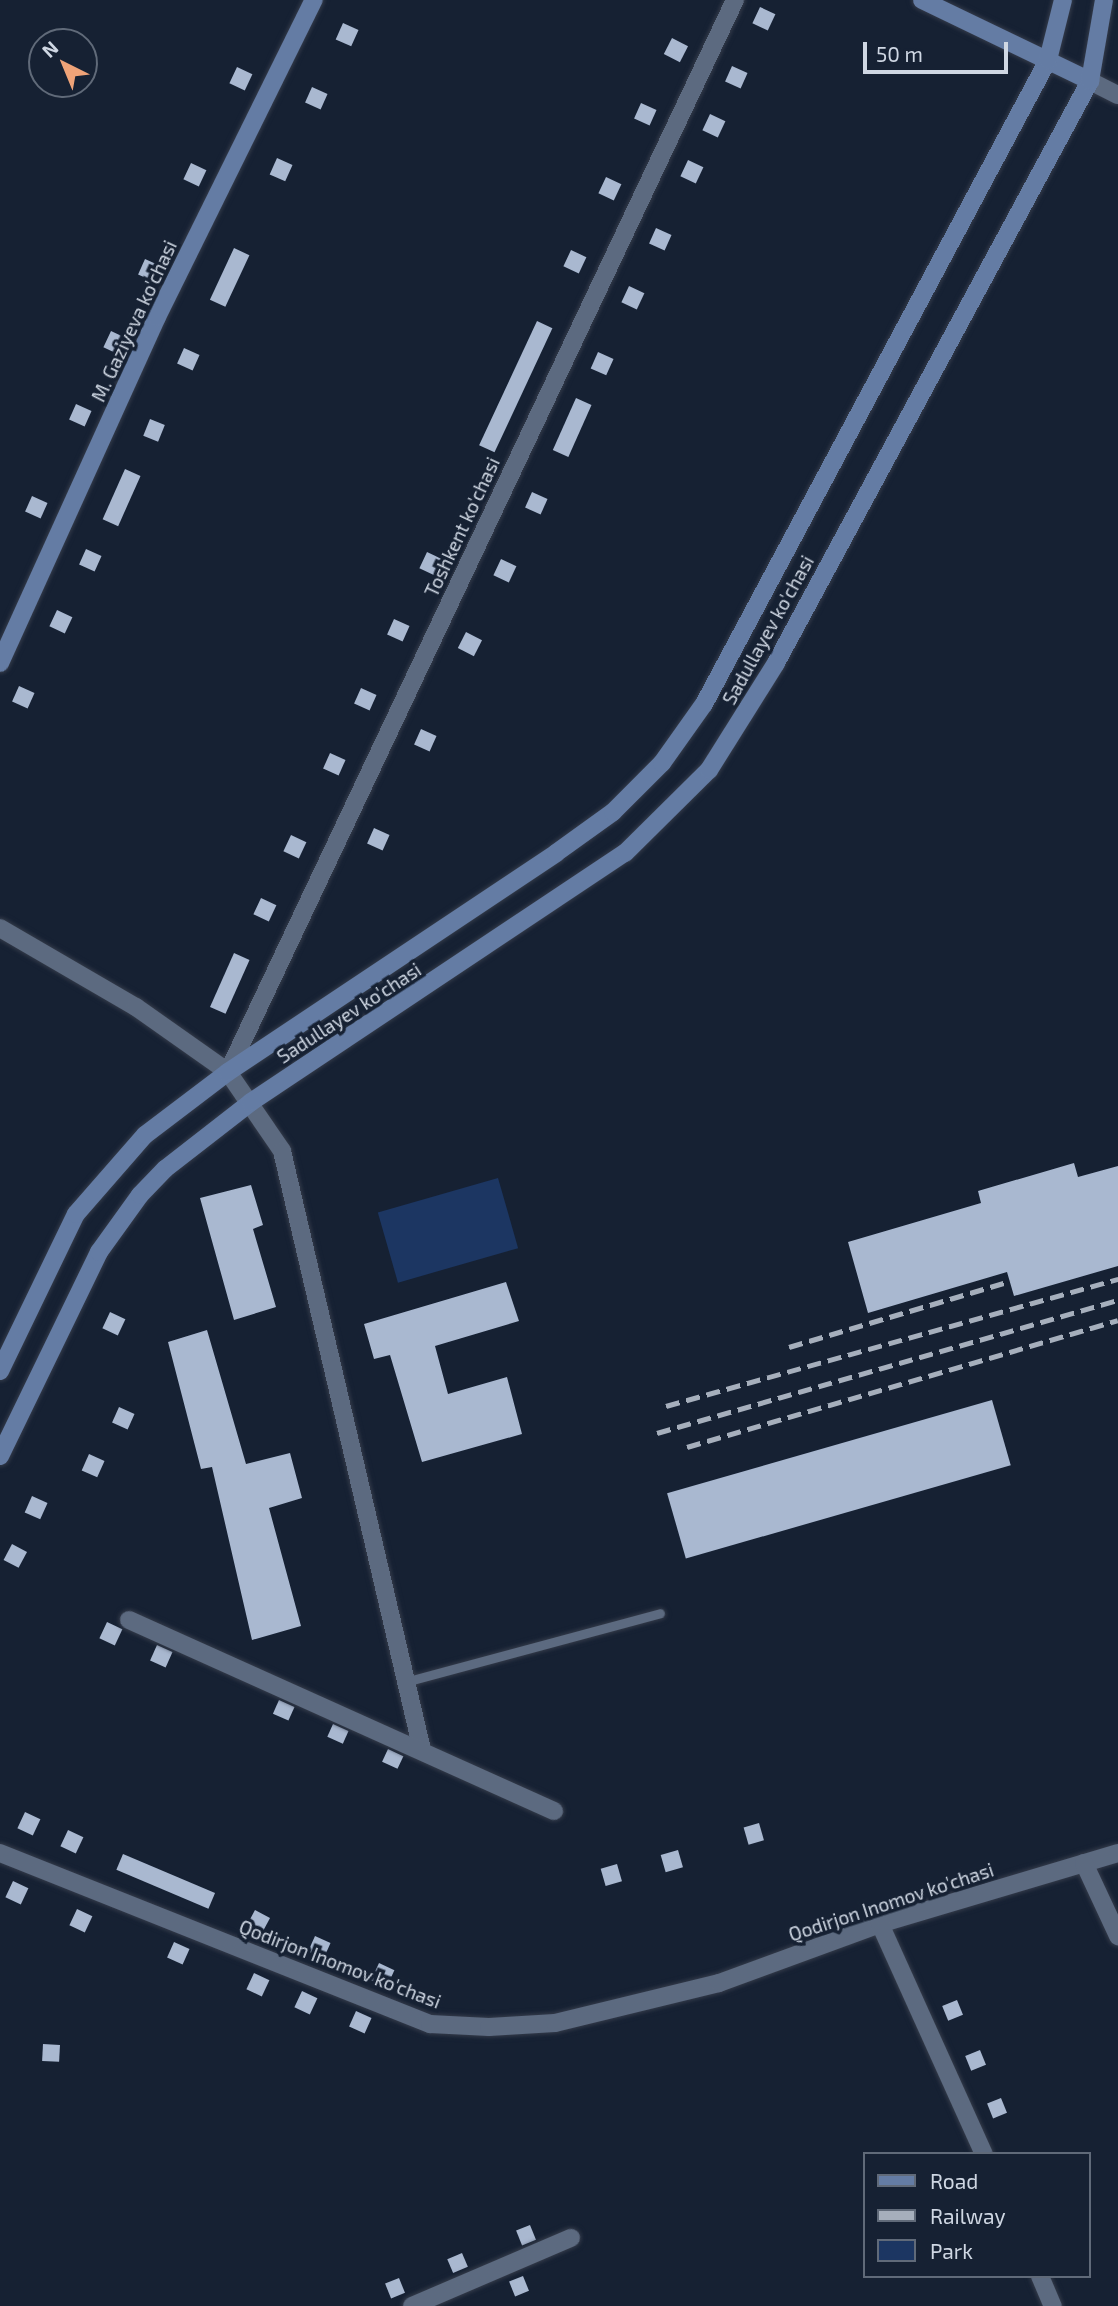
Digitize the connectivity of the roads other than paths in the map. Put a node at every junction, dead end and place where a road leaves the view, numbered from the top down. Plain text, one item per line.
1 (314, 0) edge
2 (735, 0) edge
3 (922, 0) edge
4 (1063, 0) edge
5 (1104, 0) edge
6 (1048, 60) junction
7 (1090, 80) junction
8 (1118, 95) edge
9 (0, 663) edge
10 (0, 928) edge
11 (228, 1072) junction
12 (251, 1102) junction
13 (0, 1371) edge
14 (0, 1456) edge
15 (660, 1613) dead end
16 (129, 1620) dead end
17 (405, 1682) junction
18 (422, 1750) junction
19 (554, 1811) dead end
20 (0, 1853) edge
21 (1118, 1853) edge
22 (1084, 1863) junction
23 (880, 1924) junction
24 (1118, 1936) edge
25 (983, 2152) edge
26 (571, 2238) dead end
27 (1040, 2278) edge
28 (1046, 2304) edge
29 (412, 2306) edge

1 - 9 main road, M. Gaziyeva ko'chasi
2 - 11 street, Toshkent ko'chasi
3 - 6 main road
4 - 6 main road
5 - 7 main road, Sadullayev ko'chasi
6 - 7 main road
6 - 11 main road
7 - 8 street
7 - 12 main road, Sadullayev ko'chasi
10 - 11 street
11 - 12 street
11 - 13 main road
12 - 14 main road, Sadullayev ko'chasi
12 - 17 street
15 - 17 lane
16 - 18 street
17 - 18 street
18 - 19 street
20 - 23 street, Qodirjon Inomov ko'chasi
21 - 22 street, Qodirjon Inomov ko'chasi
22 - 23 street, Qodirjon Inomov ko'chasi
22 - 24 street
23 - 25 street
26 - 29 street
27 - 28 street

